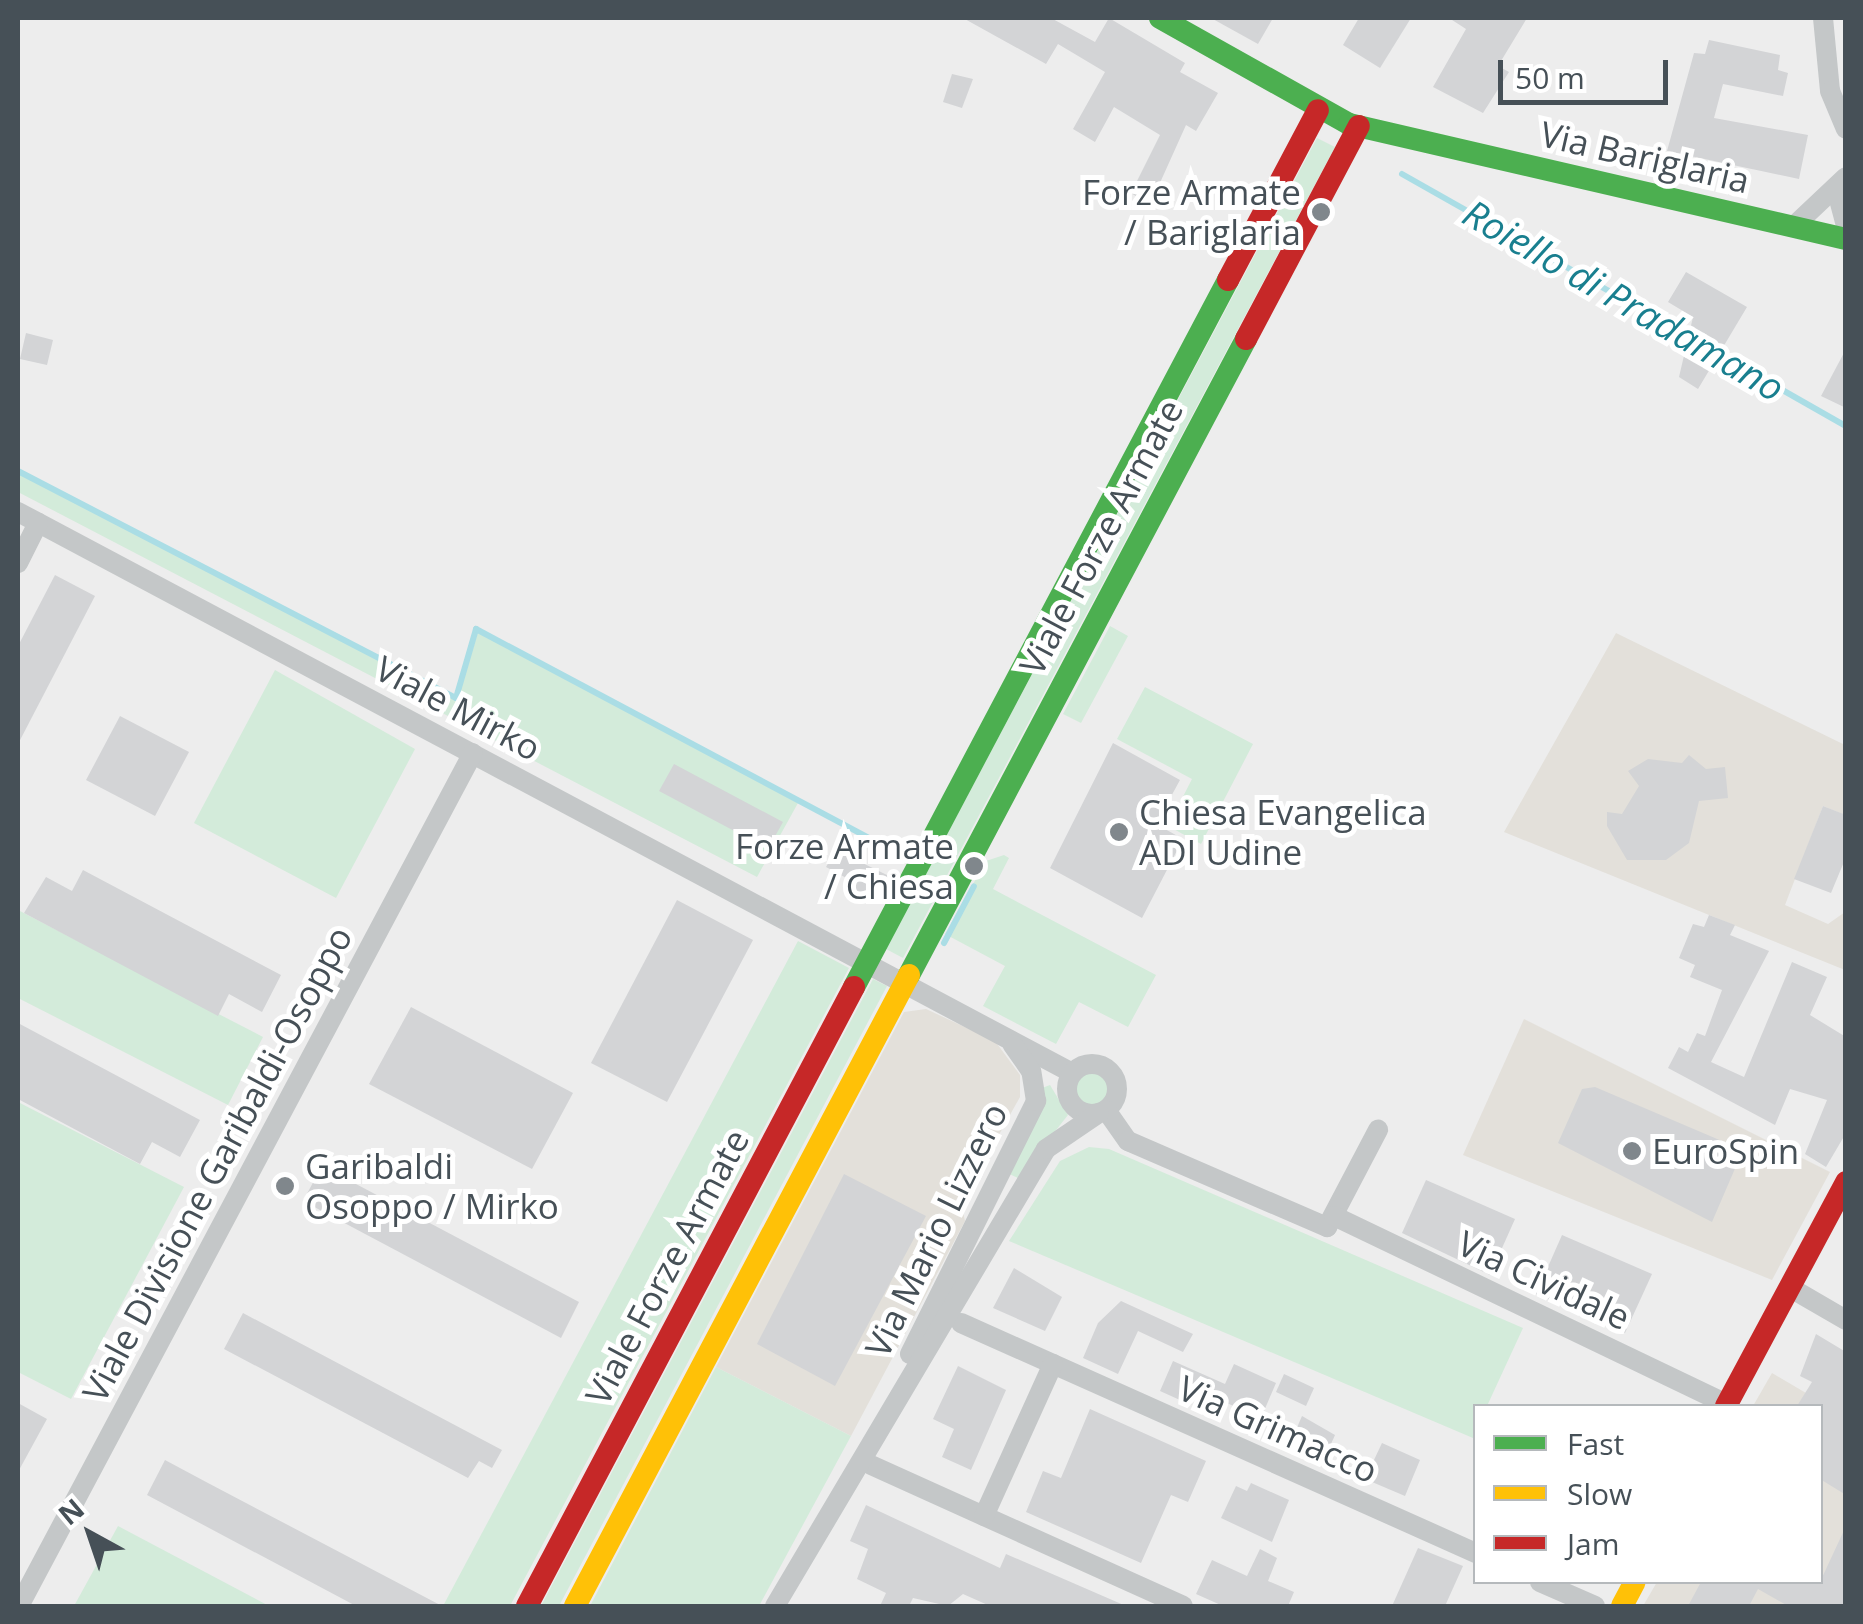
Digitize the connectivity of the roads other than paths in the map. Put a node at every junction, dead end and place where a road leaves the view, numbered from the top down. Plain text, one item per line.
1 (1160, 18) edge
2 (1823, 18) edge
3 (1318, 110) junction
4 (1359, 126) junction
5 (1846, 129) edge
6 (1841, 185) edge
7 (1794, 226) junction
8 (1846, 226) edge
9 (1846, 239) edge
10 (18, 512) edge
11 (38, 523) junction
12 (18, 563) edge
13 (473, 752) junction
14 (868, 961) junction
15 (905, 981) junction
16 (1002, 1033) junction
17 (1072, 1073) junction
18 (1102, 1111) junction
19 (1378, 1130) dead end
20 (1846, 1182) edge
21 (1334, 1216) junction
22 (1790, 1287) junction
23 (1846, 1320) edge
24 (961, 1323) dead end
25 (1053, 1364) junction
26 (1725, 1404) edge
27 (1728, 1404) edge
28 (864, 1462) junction
29 (984, 1516) junction
30 (1473, 1552) edge
31 (1545, 1584) edge
32 (1634, 1584) edge
33 (19, 1606) edge
34 (527, 1606) edge
35 (575, 1606) edge
36 (775, 1606) edge
37 (1183, 1606) edge
38 (1596, 1606) edge
39 (1622, 1606) edge

1 - 3 street, Via Bariglaria
2 - 5 street
3 - 4 street, Via Bariglaria
3 - 14 street, Viale Forze Armate
4 - 7 street, Via Bariglaria
4 - 15 street, Viale Forze Armate
6 - 7 street
6 - 8 street
7 - 9 street, Via Bariglaria
10 - 11 street, Viale Mirko
11 - 12 street
11 - 13 street, Viale Mirko
13 - 14 street, Viale Mirko
13 - 33 street, Viale Divisione Garibaldi-Osoppo
14 - 15 street
14 - 34 street, Viale Forze Armate
15 - 16 street, Via Mario Lizzero
15 - 35 street, Viale Forze Armate
16 - 17 street, Via Mario Lizzero
16 - 28 street, Via Mario Lizzero
17 - 18 street
17 - 18 street, Via Mario Lizzero
18 - 21 street
18 - 28 street, Via Mario Lizzero
19 - 21 street
20 - 22 street, Via Cividale
21 - 26 street, Via Cividale
22 - 23 street
22 - 27 street, Via Cividale
24 - 25 street, Via Grimacco
25 - 29 street
25 - 30 street, Via Grimacco
28 - 29 street
28 - 36 street, Via Mario Lizzero
29 - 37 street
31 - 38 street
32 - 39 street

